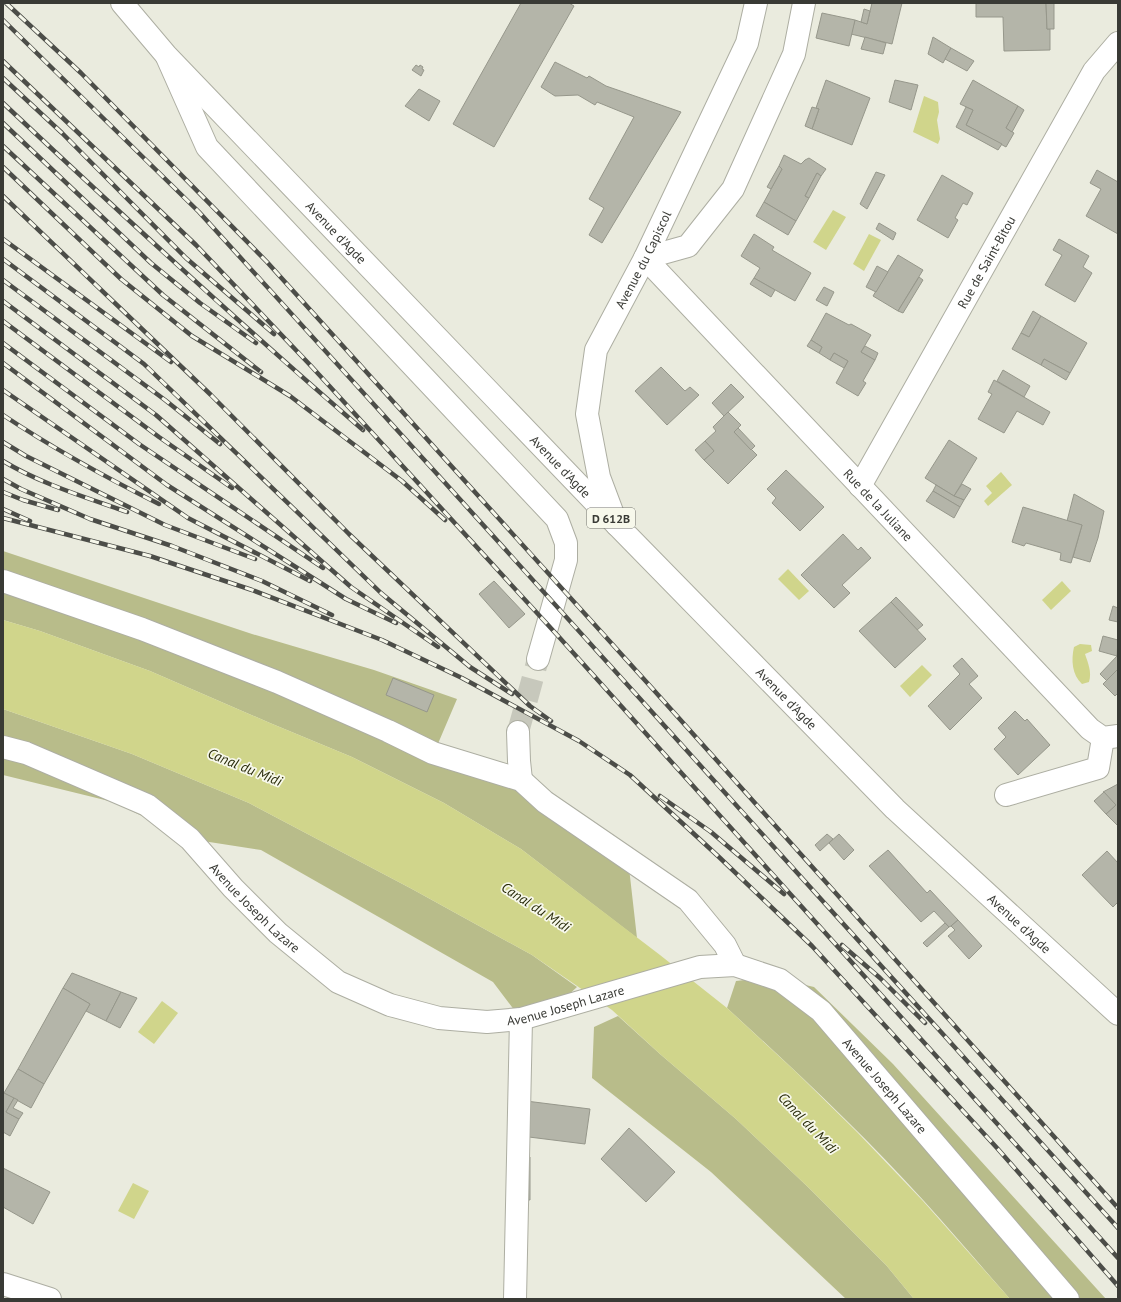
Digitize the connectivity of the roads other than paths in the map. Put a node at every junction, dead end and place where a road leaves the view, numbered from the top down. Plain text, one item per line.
1 (122, 3) edge
2 (756, 3) edge
3 (804, 3) edge
4 (1118, 43) edge
5 (166, 55) junction
6 (645, 258) junction
7 (860, 486) junction
8 (617, 525) junction
9 (3, 581) edge
10 (538, 659) tunnel mouth
11 (518, 732) tunnel mouth
12 (1110, 737) edge
13 (3, 747) edge
14 (521, 780) junction
15 (1006, 795) dead end
16 (735, 965) junction
17 (1118, 1014) edge
18 (521, 1019) junction
19 (3, 1284) edge
20 (50, 1299) edge
21 (515, 1299) edge
22 (1068, 1299) edge

1 - 5 street, Avenue d'Agde / D 612B
2 - 6 street, Avenue du Capiscol
3 - 6 street
4 - 7 street, Rue de Saint-Bitou
5 - 8 street, Avenue d'Agde / D 612B
5 - 10 street
6 - 7 street, Rue de la Juliane
6 - 8 street, Avenue du Capiscol
7 - 12 street, Rue de la Juliane
8 - 17 street, Avenue d'Agde / D 612B
9 - 14 street
11 - 14 street
12 - 15 street
13 - 18 street, Avenue Joseph Lazare
14 - 16 street
16 - 18 street, Avenue Joseph Lazare
16 - 22 street, Avenue Joseph Lazare
18 - 21 street
19 - 20 street

